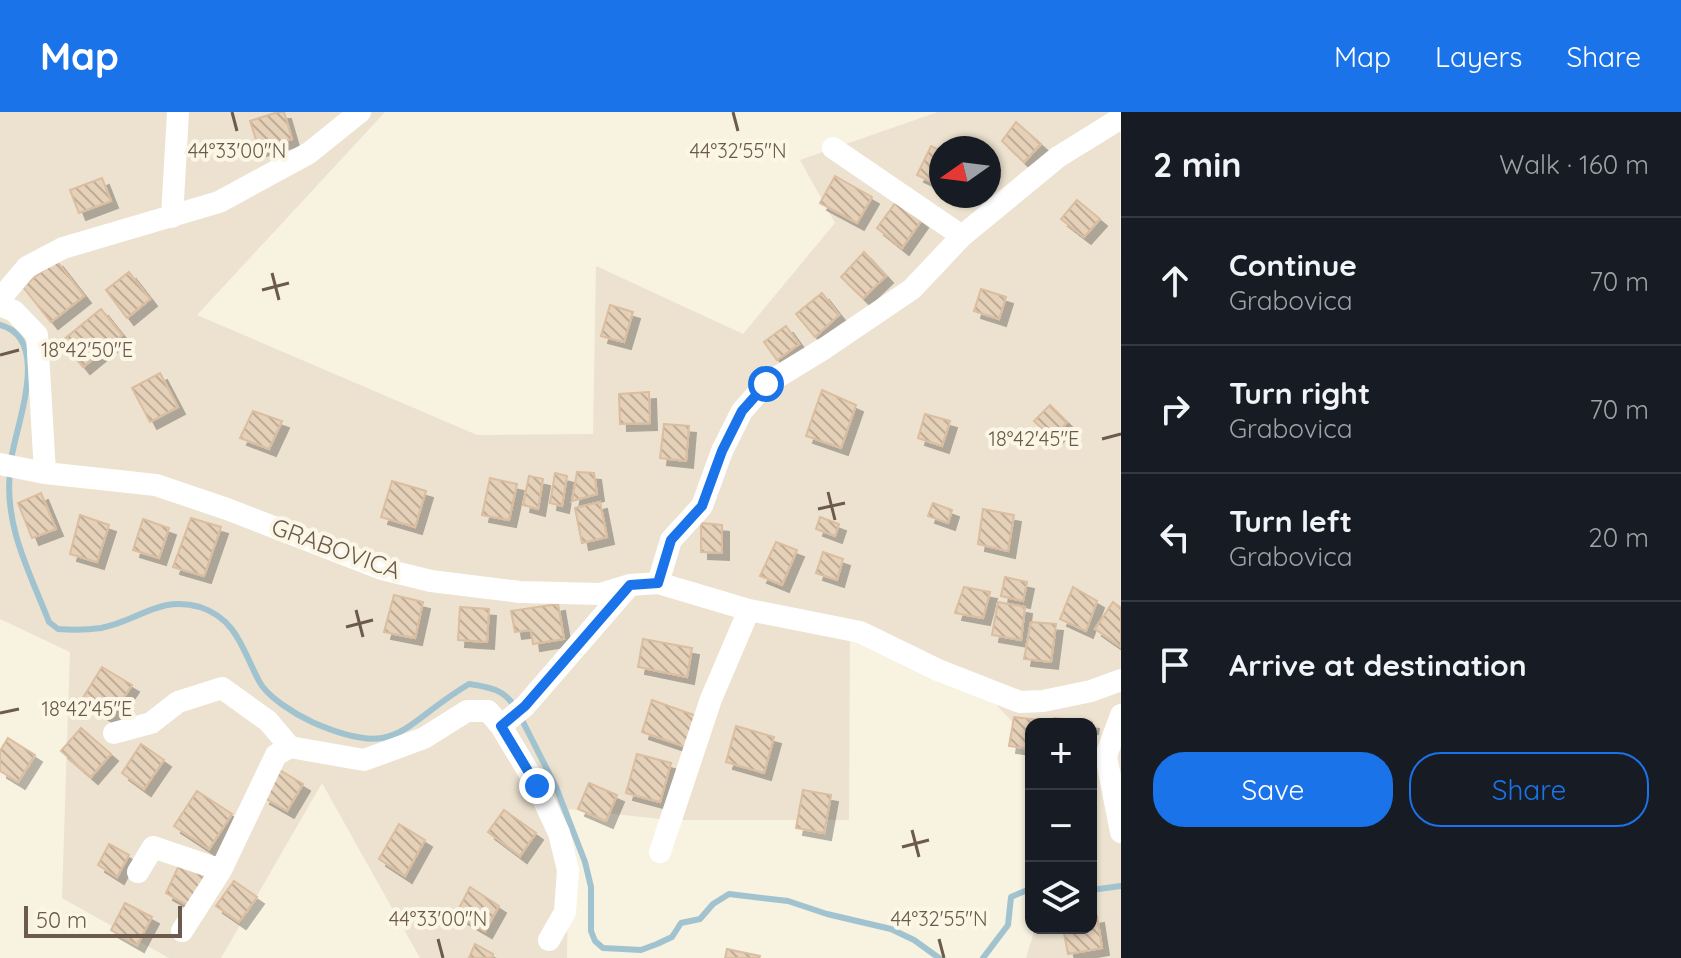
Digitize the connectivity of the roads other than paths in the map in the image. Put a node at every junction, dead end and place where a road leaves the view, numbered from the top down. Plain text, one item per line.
1 (178, 112) edge
2 (360, 112) edge
3 (1121, 118) edge
4 (833, 148) dead end
5 (172, 217) junction
6 (962, 236) junction
7 (0, 299) edge
8 (0, 305) edge
9 (0, 464) edge
10 (35, 470) junction
11 (658, 583) junction
12 (630, 585) junction
13 (749, 610) junction
14 (1121, 680) edge
15 (1121, 715) edge
16 (512, 717) junction
17 (114, 733) dead end
18 (290, 747) junction
19 (1121, 832) edge
20 (660, 852) dead end
21 (221, 870) junction
22 (138, 872) dead end
23 (182, 931) dead end
24 (549, 940) dead end

1 - 5 street
2 - 5 street
3 - 6 street
4 - 6 street
5 - 7 street
6 - 11 street
8 - 10 street
9 - 10 street, GRABOVICA
10 - 12 street, GRABOVICA
11 - 12 street, GRABOVICA
11 - 13 street, GRABOVICA
12 - 16 street
13 - 14 street, GRABOVICA
13 - 20 street
15 - 19 street
16 - 18 street
16 - 24 street
17 - 18 street
18 - 21 street
21 - 22 street
21 - 23 street

